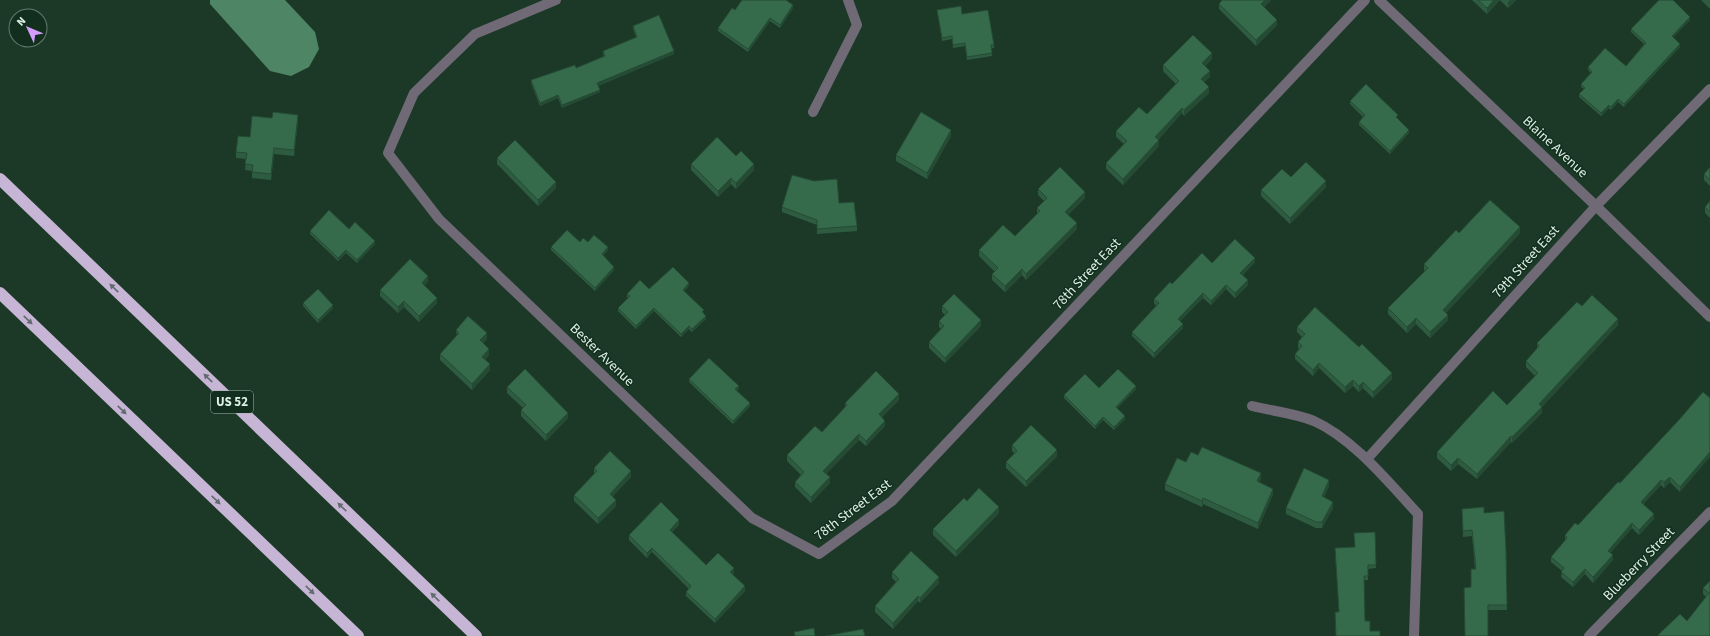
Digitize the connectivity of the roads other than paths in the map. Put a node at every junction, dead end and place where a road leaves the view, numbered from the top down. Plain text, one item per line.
1 (556, 0) edge
2 (848, 0) edge
3 (1365, 0) edge
4 (1379, 0) edge
5 (1710, 89) edge
6 (813, 112) dead end
7 (0, 179) edge
8 (1596, 206) junction
9 (0, 293) edge
10 (1710, 317) edge
11 (1252, 406) dead end
12 (1367, 459) junction
13 (1710, 512) edge
14 (819, 554) joint
15 (464, 624) junction
16 (357, 636) edge
17 (476, 636) edge
18 (479, 636) edge
19 (1414, 636) edge
20 (1589, 636) edge

1 - 14 street, Bester Avenue
2 - 6 street
3 - 14 street, 78th Street East
4 - 8 street, Blaine Avenue
5 - 8 street, 79th Street East
15 -> 7 highway, US 52
8 - 10 street, Blaine Avenue
8 - 12 street, 79th Street East
9 -> 16 highway
11 - 12 street
12 - 19 street
13 - 20 street, Blueberry Street
15 - 17 highway, US 52
15 - 18 highway

